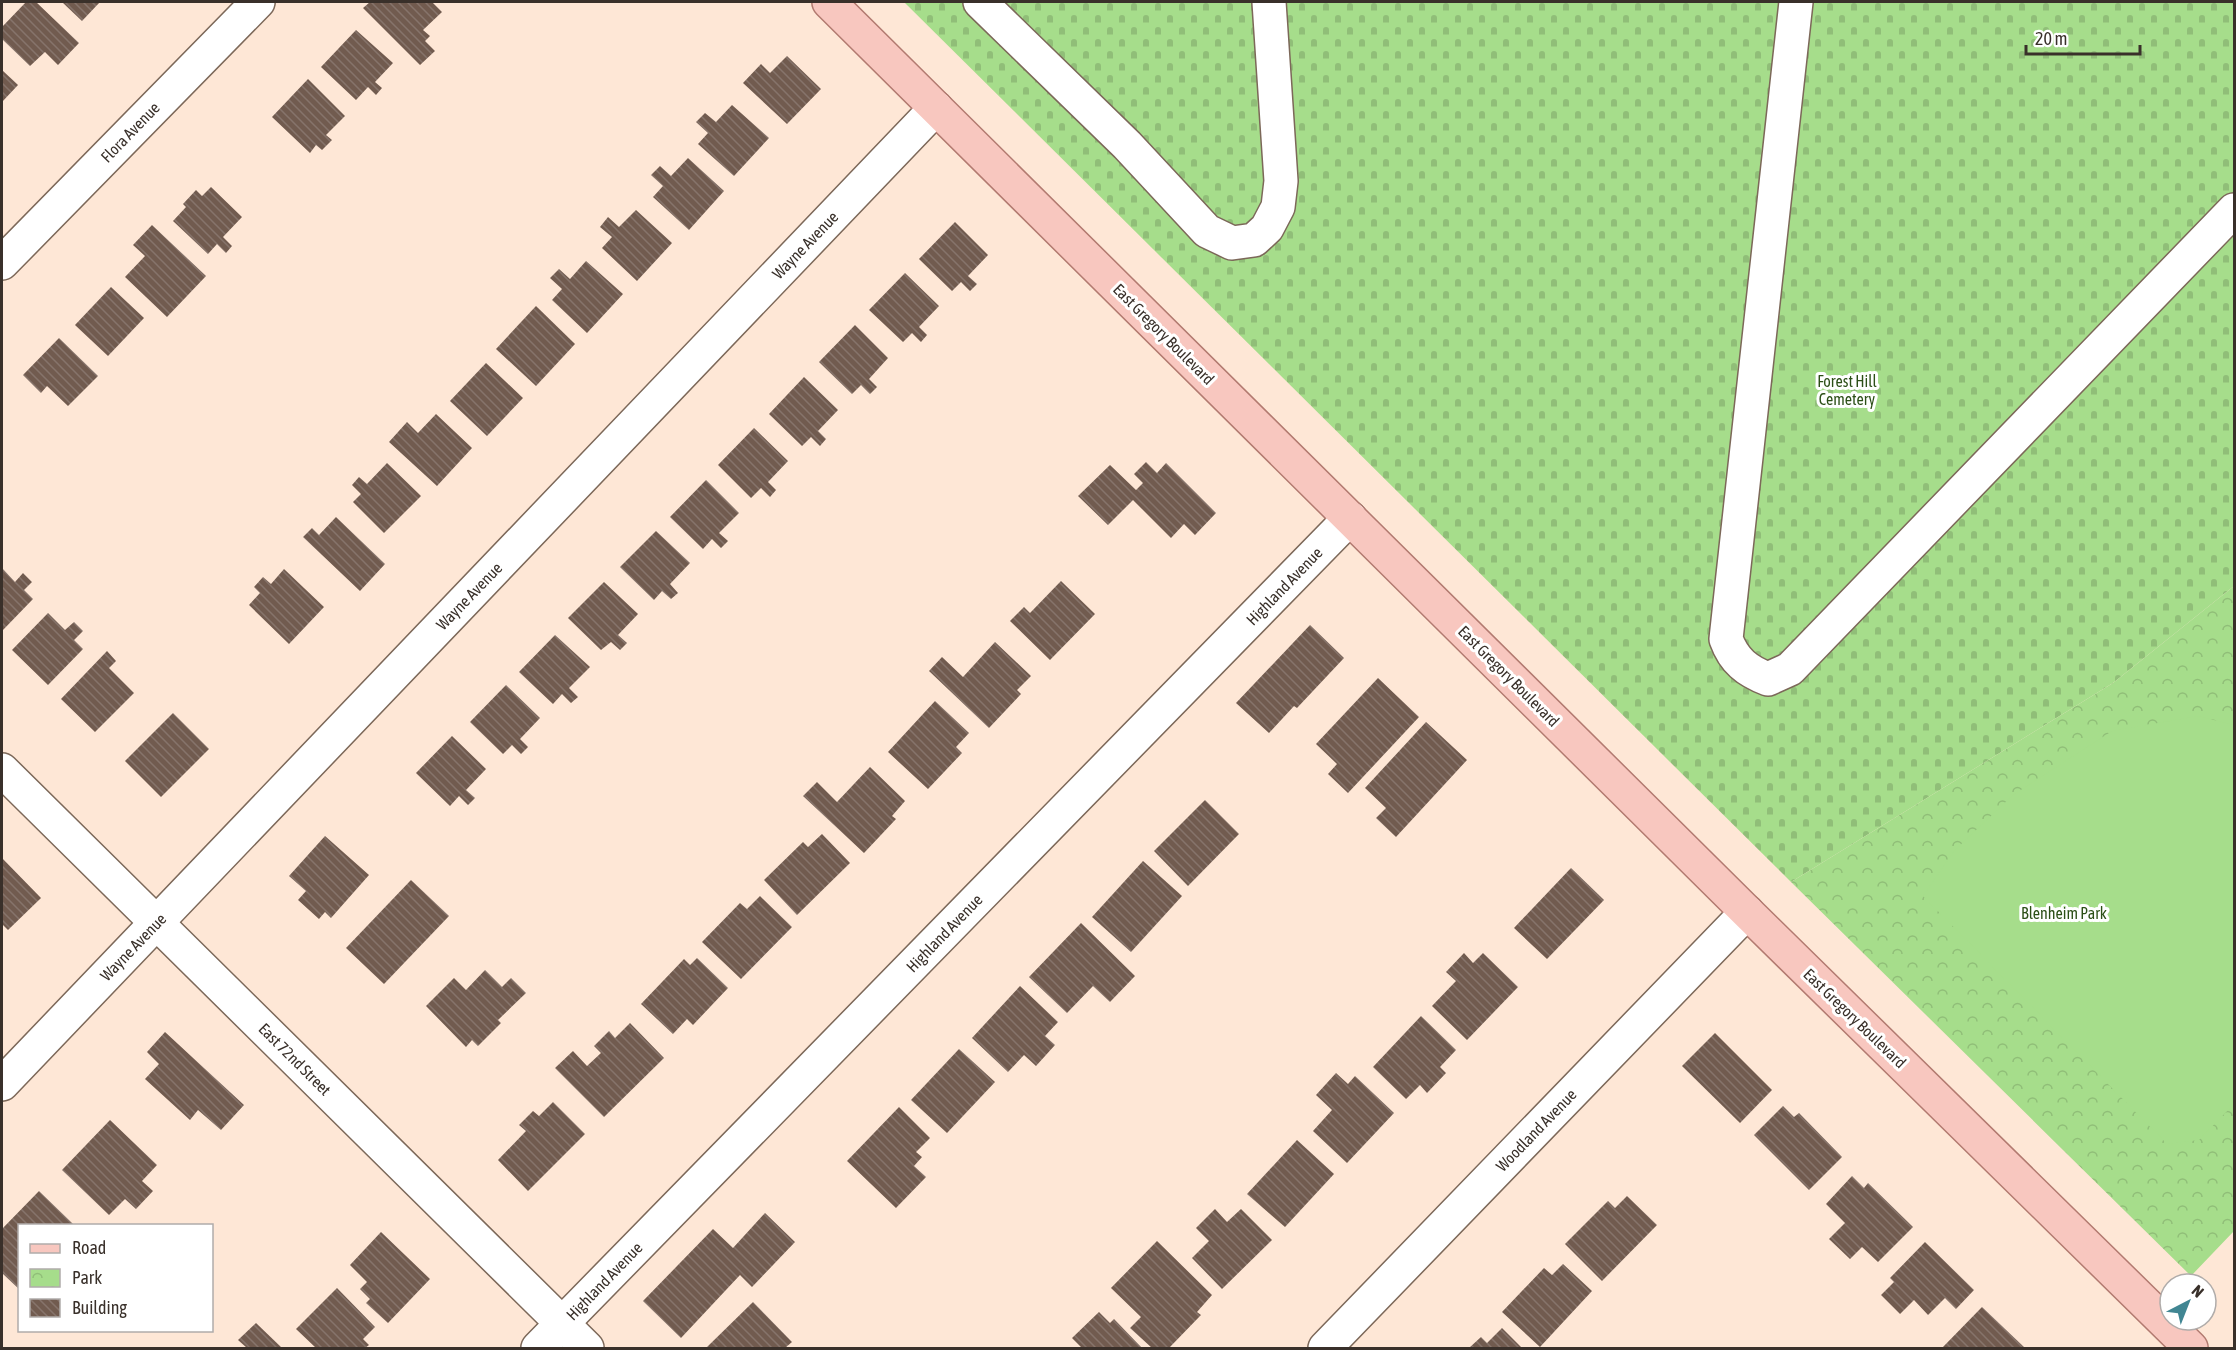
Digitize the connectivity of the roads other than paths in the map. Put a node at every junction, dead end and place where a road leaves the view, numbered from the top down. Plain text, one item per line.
1 (258, 2) edge
2 (830, 2) edge
3 (980, 2) edge
4 (1269, 2) edge
5 (1796, 2) edge
6 (936, 108) junction
7 (2235, 210) edge
8 (2, 263) edge
9 (1350, 518) junction
10 (2, 770) edge
11 (1747, 912) junction
12 (156, 923) junction
13 (2, 1084) edge
14 (562, 1324) junction
15 (538, 1348) edge
16 (587, 1348) edge
17 (1325, 1348) edge
18 (2191, 1348) edge

1 - 8 street, Flora Avenue
2 - 6 main road, East Gregory Boulevard
3 - 4 street
5 - 7 street
6 - 9 main road, East Gregory Boulevard
6 - 12 street, Wayne Avenue
9 - 11 main road, East Gregory Boulevard
9 - 14 street, Highland Avenue
10 - 12 street, East 72nd Street
11 - 17 street, Woodland Avenue
11 - 18 main road, East Gregory Boulevard
12 - 13 street, Wayne Avenue
12 - 14 street, East 72nd Street
14 - 15 street, Highland Avenue
14 - 16 street, East 72nd Street

